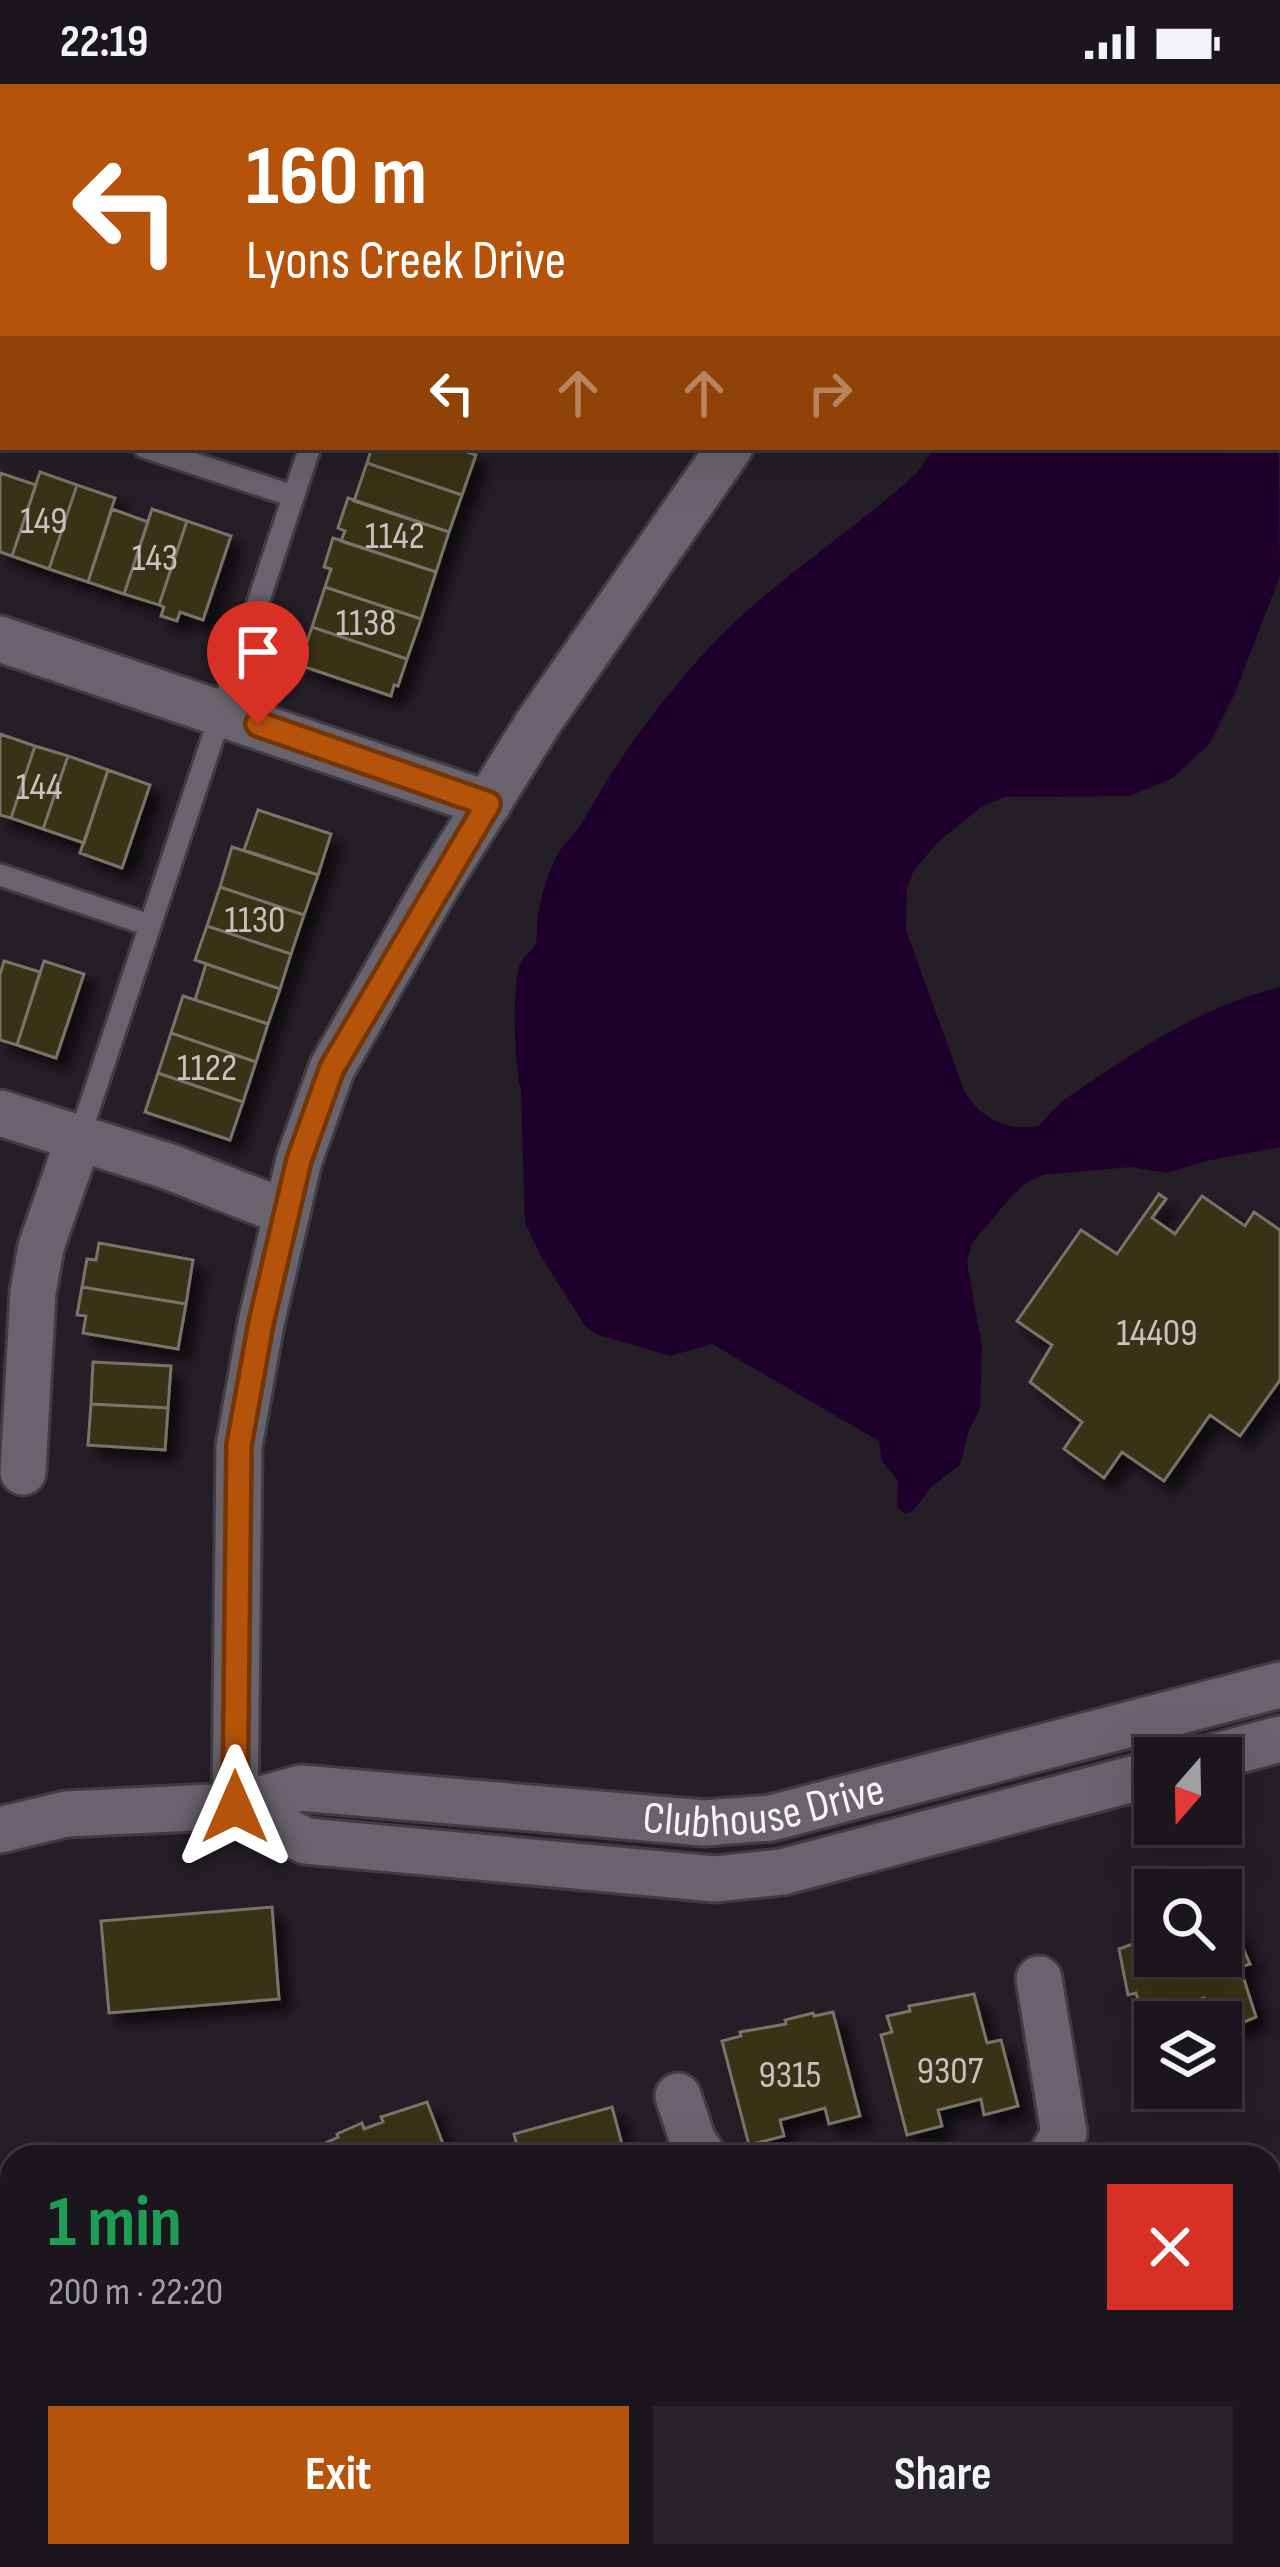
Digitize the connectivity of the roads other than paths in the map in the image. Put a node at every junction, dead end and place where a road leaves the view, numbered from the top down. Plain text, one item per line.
1 (153, 450) edge
2 (309, 450) edge
3 (728, 450) edge
4 (293, 496) junction
5 (0, 639) edge
6 (220, 711) junction
7 (488, 804) junction
8 (0, 875) edge
9 (148, 925) junction
10 (0, 1113) edge
11 (79, 1138) junction
12 (287, 1213) junction
13 (23, 1472) dead end
14 (1280, 1685) edge
15 (1280, 1739) edge
16 (1242, 1749) edge
17 (1134, 1779) edge
18 (235, 1807) junction
19 (0, 1830) edge
20 (1039, 1979) dead end
21 (679, 2096) dead end
22 (696, 2145) edge
23 (1058, 2145) edge

1 - 4 lane
2 - 4 lane
3 - 7 street
4 - 6 lane
5 - 6 street
6 - 7 street
6 - 9 lane
7 - 12 street
8 - 9 lane
9 - 11 lane
10 - 11 street
11 - 12 street
11 - 13 street
12 - 18 street
14 - 18 street, Clubhouse Drive
15 - 16 street
17 - 18 street, Clubhouse Drive
18 - 19 street, Clubhouse Drive
20 - 23 street
21 - 22 street

